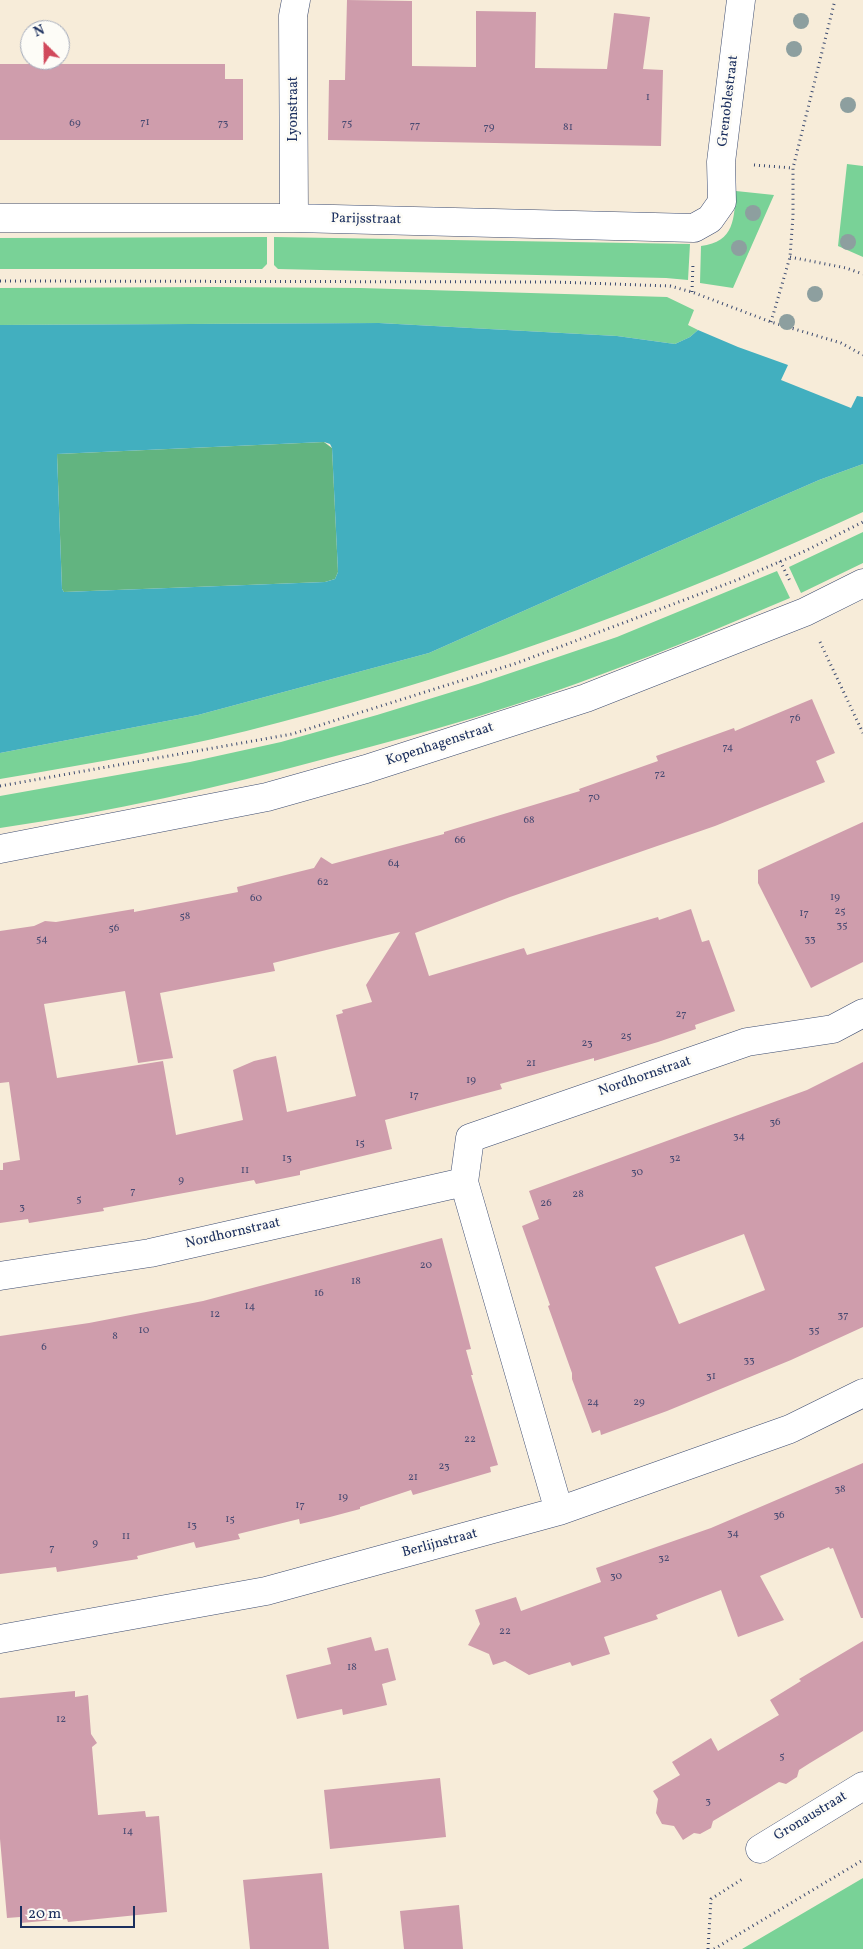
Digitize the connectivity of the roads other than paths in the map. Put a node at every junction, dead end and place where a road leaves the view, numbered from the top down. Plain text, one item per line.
1 (296, 0) edge
2 (741, 0) edge
3 (722, 202) joint
4 (0, 218) edge
5 (294, 218) junction
6 (863, 583) edge
7 (0, 849) edge
8 (863, 1014) edge
9 (464, 1182) junction
10 (0, 1276) edge
11 (863, 1394) edge
12 (559, 1511) junction
13 (0, 1639) edge
14 (863, 1786) edge
15 (760, 1848) road end

1 - 5 street, Lyonstraat
2 - 3 street, Grenoblestraat
3 - 5 street, Parijsstraat
4 - 5 street, Parijsstraat
6 - 7 street, Kopenhagenstraat
8 - 9 street, Nordhornstraat
9 - 10 street, Nordhornstraat
9 - 12 street, Nordhornstraat
11 - 12 street, Berlijnstraat
12 - 13 street, Berlijnstraat
14 - 15 street, Gronaustraat

